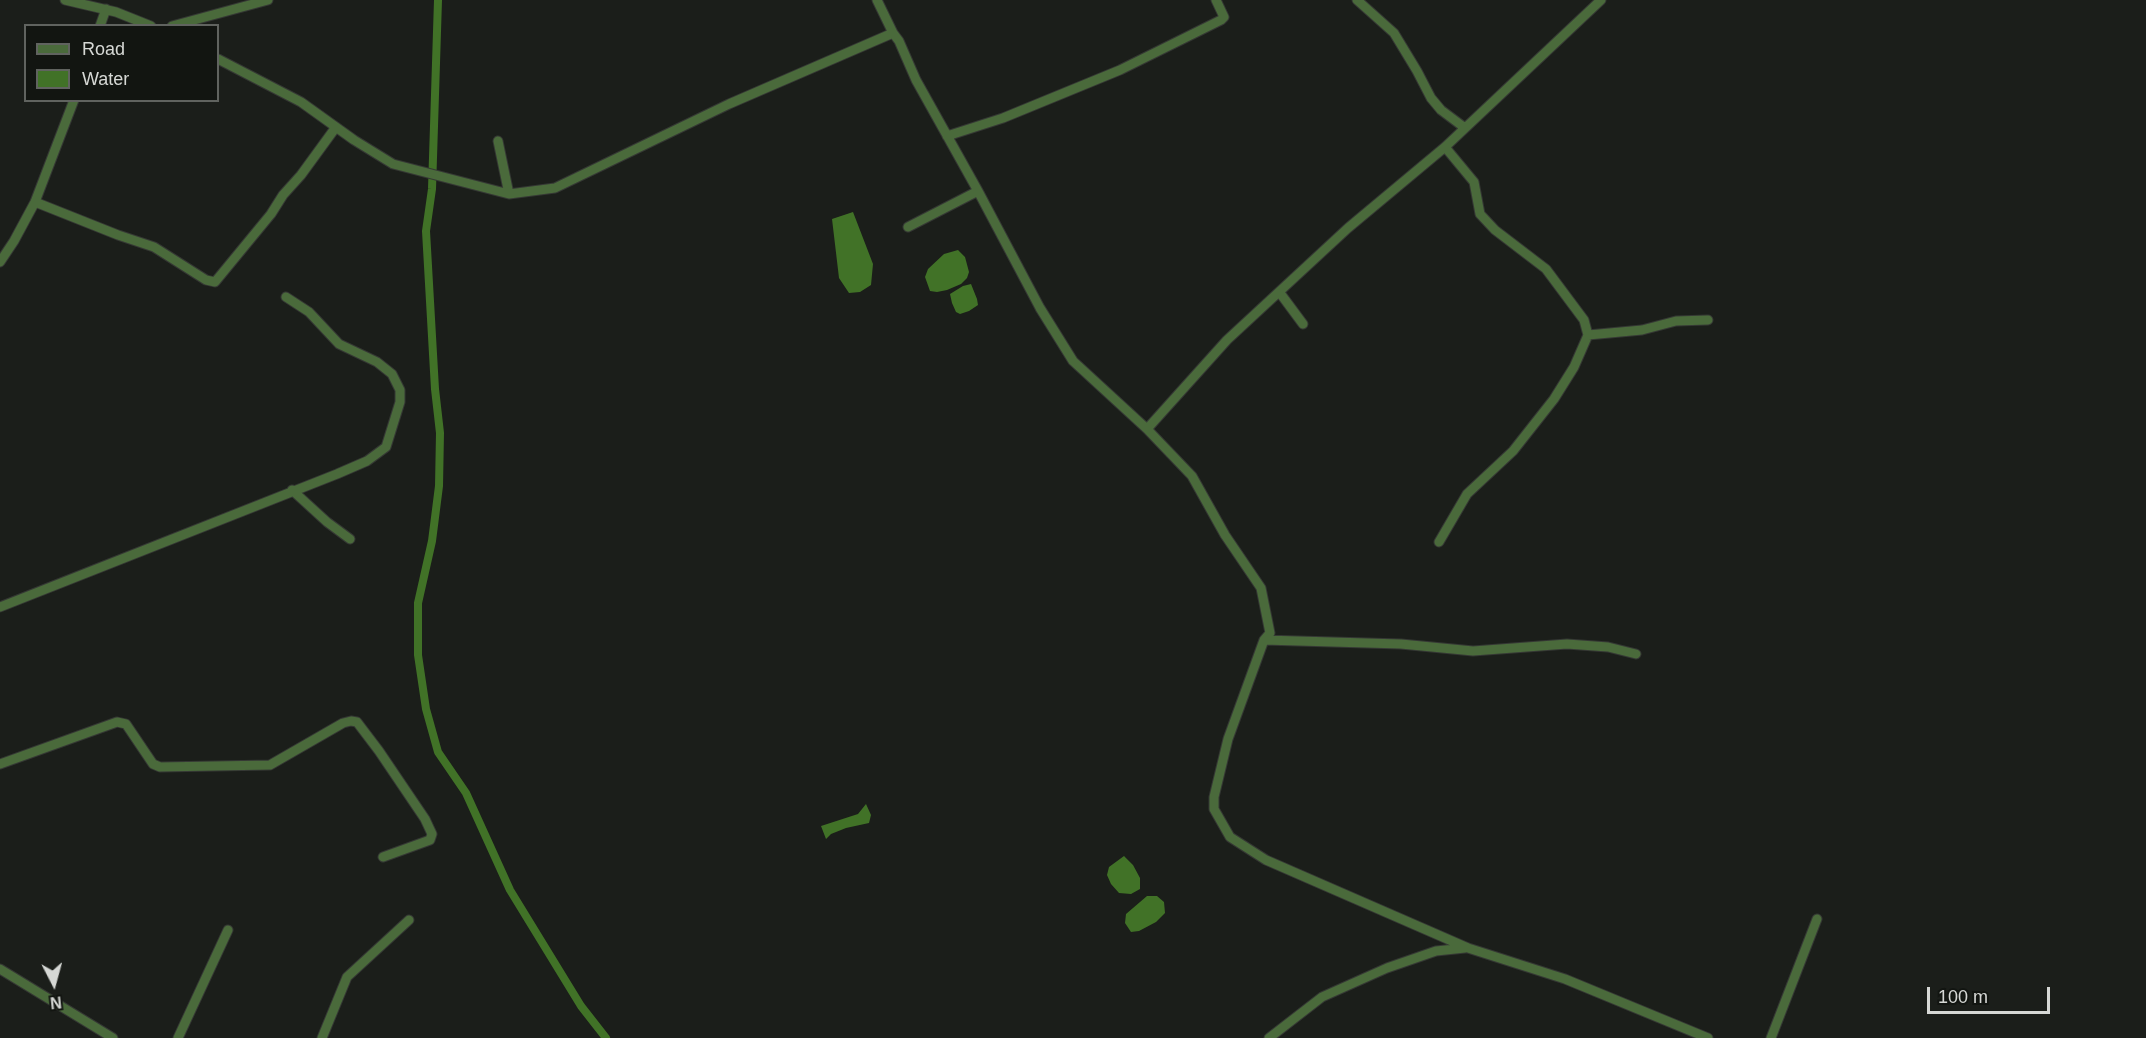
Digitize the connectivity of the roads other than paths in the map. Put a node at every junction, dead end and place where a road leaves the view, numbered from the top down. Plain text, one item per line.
1 (65, 0) edge
2 (95, 0) edge
3 (268, 0) edge
4 (877, 0) edge
5 (1216, 0) edge
6 (1358, 0) edge
7 (1601, 0) edge
8 (111, 10) junction
9 (101, 24) edge
10 (147, 24) edge
11 (179, 24) edge
12 (893, 33) junction
13 (219, 60) edge
14 (73, 102) edge
15 (336, 127) junction
16 (1465, 128) junction
17 (947, 136) junction
18 (498, 141) dead end
19 (1445, 147) junction
20 (978, 191) junction
21 (509, 194) junction
22 (35, 202) junction
23 (908, 227) dead end
24 (0, 262) edge
25 (1280, 293) junction
26 (286, 297) dead end
27 (1708, 320) dead end
28 (1304, 324) dead end
29 (1588, 334) junction
30 (1147, 429) junction
31 (292, 490) junction
32 (351, 539) dead end
33 (1439, 542) dead end
34 (1, 604) edge
35 (1264, 640) junction
36 (1636, 654) dead end
37 (0, 764) edge
38 (383, 857) dead end
39 (1817, 919) dead end
40 (409, 920) dead end
41 (228, 930) dead end
42 (1468, 948) junction
43 (0, 969) edge
44 (113, 1038) edge
45 (178, 1038) edge
46 (322, 1038) edge
47 (1269, 1038) edge
48 (1708, 1038) edge
49 (1771, 1038) edge

1 - 8 street
2 - 8 street
3 - 11 street
4 - 12 street
5 - 17 street
6 - 16 street
7 - 16 street
8 - 9 street
8 - 10 street
12 - 17 street
12 - 21 street
13 - 15 street
14 - 22 street
15 - 21 street
15 - 22 street
16 - 19 street
17 - 20 street
18 - 21 street
19 - 25 street
19 - 29 street
20 - 23 street
20 - 30 street
22 - 24 street
25 - 28 street
25 - 30 street
26 - 31 street
27 - 29 street
29 - 33 street
30 - 35 street
31 - 32 street
31 - 34 street
35 - 36 street
35 - 42 street
37 - 38 street
39 - 49 street
40 - 46 street
41 - 45 street
42 - 47 street
42 - 48 street
43 - 44 street

